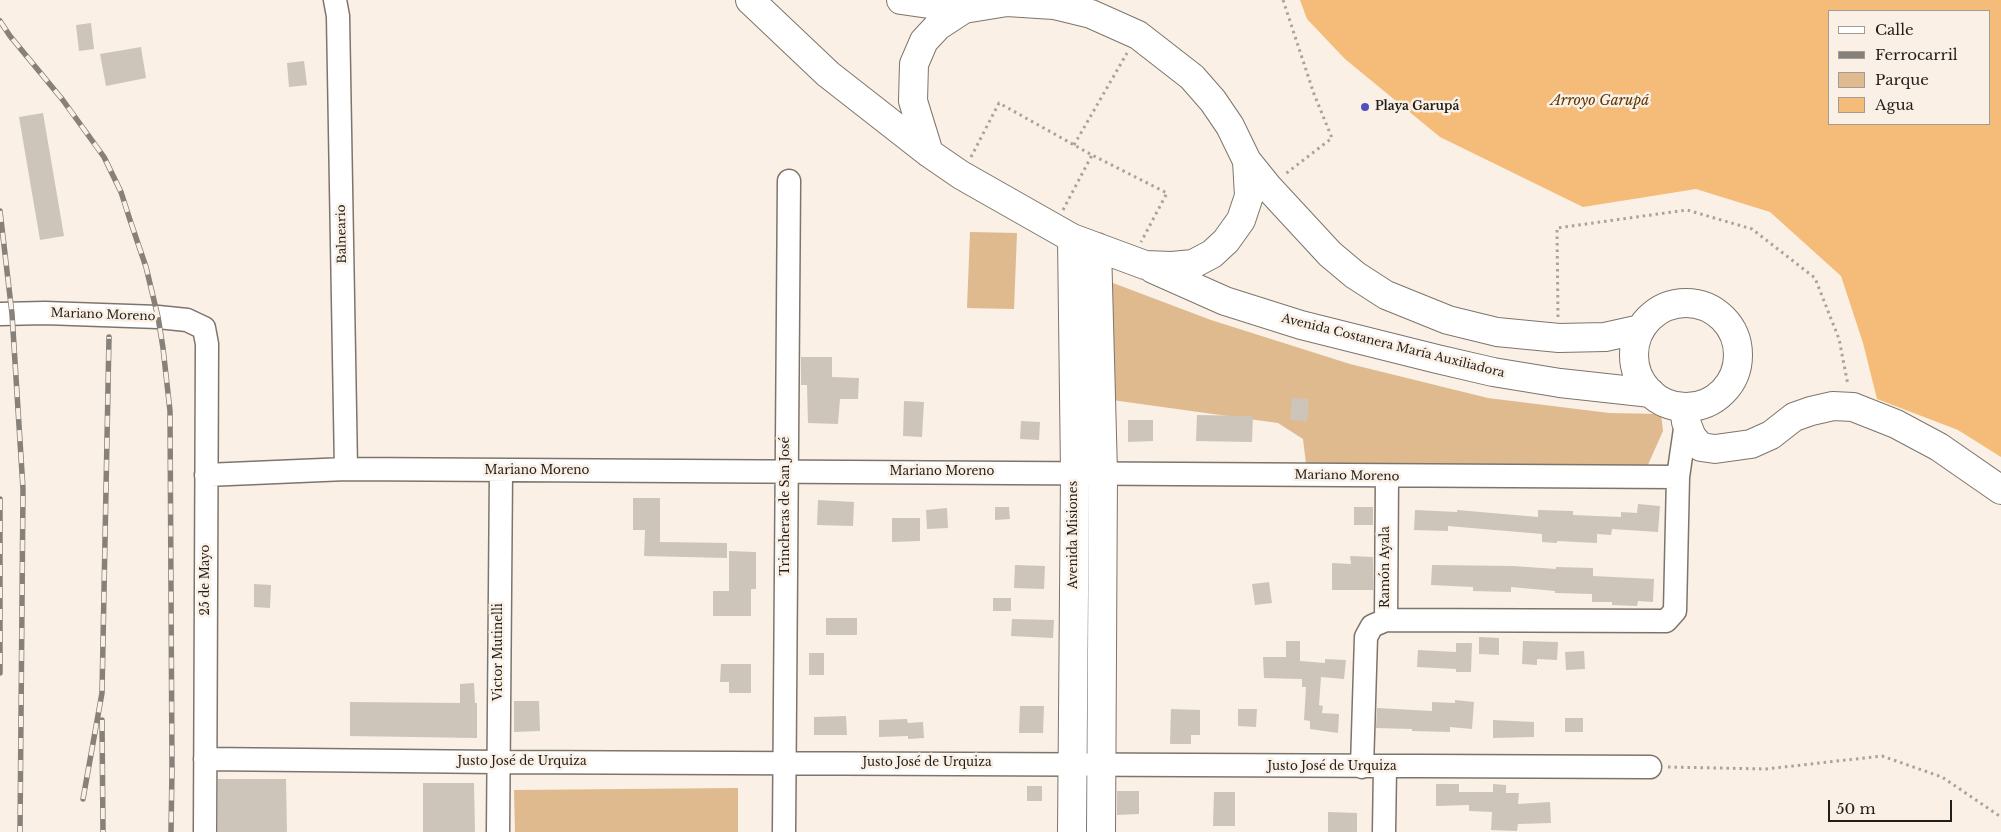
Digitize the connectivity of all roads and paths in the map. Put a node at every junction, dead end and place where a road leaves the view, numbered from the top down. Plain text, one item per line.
1 (335, 0) edge
2 (750, 0) edge
3 (901, 0) edge
4 (1283, 0) edge
5 (964, 9) junction
6 (1138, 35) junction
7 (1074, 145) junction
8 (929, 153) junction
9 (1092, 155) junction
10 (1247, 160) junction
11 (962, 175) junction
12 (789, 180) dead end
13 (1268, 187) junction
14 (1063, 232) junction
15 (1097, 247) junction
16 (1138, 263) junction
17 (0, 314) edge
18 (204, 328) joint
19 (1641, 329) junction
20 (1558, 338) junction
21 (1651, 393) junction
22 (1853, 407) junction
23 (1685, 414) junction
24 (346, 469) junction
25 (501, 471) junction
26 (786, 471) junction
27 (1074, 473) junction
28 (206, 474) junction
29 (1103, 474) junction
30 (1387, 476) junction
31 (1678, 477) junction
32 (2001, 490) edge
33 (1386, 620) junction
34 (205, 759) junction
35 (498, 762) junction
36 (784, 762) junction
37 (1073, 764) junction
38 (1101, 764) junction
39 (1362, 767) junction
40 (1384, 767) junction
41 (1650, 767) joint
42 (2001, 817) edge
43 (205, 832) edge
44 (498, 832) edge
45 (784, 832) edge
46 (1072, 832) edge
47 (1101, 832) edge
48 (1384, 832) edge

1 - 24 street, Balneario
2 - 8 main road
3 - 5 main road
4 - 13 path
5 - 6 main road
5 - 8 main road
6 - 7 path
6 - 10 main road
7 - 9 path
7 - 11 path
8 - 11 main road, Avenida Costanera María Auxiliadora
9 - 14 path
9 - 16 path
10 - 13 main road
10 - 16 main road
11 - 14 main road, Avenida Costanera María Auxiliadora
12 - 26 street, Trincheras de San José
13 - 20 main road
14 - 15 main road, Avenida Costanera María Auxiliadora
14 - 27 main road, Avenida Misiones
15 - 16 main road, Avenida Costanera María Auxiliadora
15 - 29 main road
16 - 21 main road, Avenida Costanera María Auxiliadora
17 - 18 street, Mariano Moreno
18 - 28 street, 25 de Mayo
19 - 20 main road
19 - 21 main road
19 - 23 main road
20 - 22 path
21 - 23 main road
22 - 23 main road
22 - 32 main road
23 - 31 street
24 - 25 street, Mariano Moreno
24 - 28 street, Mariano Moreno
25 - 26 street, Mariano Moreno
25 - 35 street, Victor Mutinelli
26 - 27 street, Mariano Moreno
26 - 36 street, Trincheras de San José
27 - 29 street, Mariano Moreno
27 - 37 main road, Avenida Misiones
28 - 34 street, 25 de Mayo
29 - 30 street, Mariano Moreno
29 - 38 main road
30 - 31 street, Mariano Moreno
30 - 33 street, Ramón Ayala
31 - 33 street
33 - 39 street, Ramón Ayala
34 - 35 street, Justo José de Urquiza
34 - 43 street, 25 de Mayo
35 - 36 street, Justo José de Urquiza
35 - 44 street, Victor Mutinelli
36 - 37 street, Justo José de Urquiza
36 - 45 street, Trincheras de San José
37 - 38 street, Justo José de Urquiza
37 - 46 main road, Avenida Misiones
38 - 39 street, Justo José de Urquiza
38 - 47 main road
39 - 40 street, Justo José de Urquiza
40 - 41 street, Justo José de Urquiza
40 - 48 street
41 - 42 path

